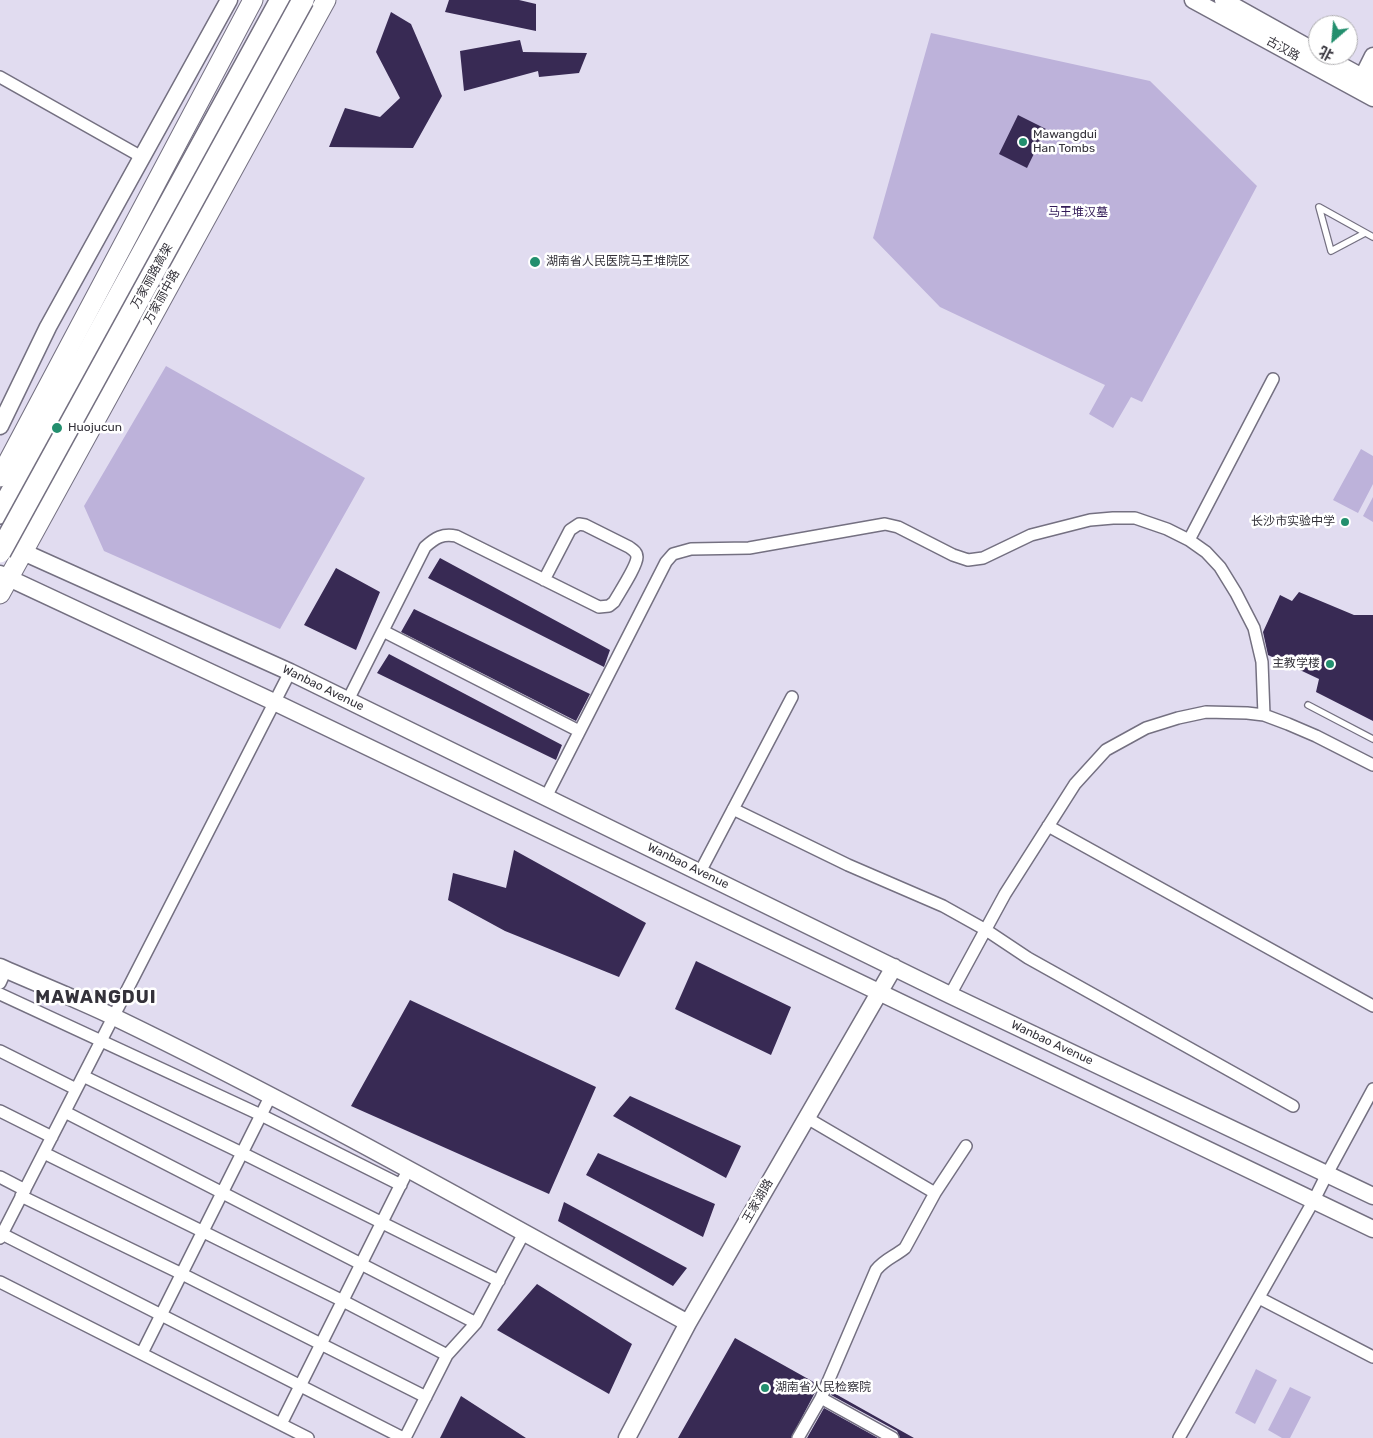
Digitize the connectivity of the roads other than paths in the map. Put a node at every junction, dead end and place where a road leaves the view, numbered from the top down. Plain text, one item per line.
1 (230, 0) edge
2 (253, 0) edge
3 (281, 0) edge
4 (304, 0) edge
5 (326, 0) edge
6 (1193, 0) edge
7 (1223, 0) edge
8 (1308, 47) edge
9 (1373, 56) edge
10 (1337, 65) edge
11 (0, 77) edge
12 (1364, 83) edge
13 (1373, 98) edge
14 (140, 156) dead end
15 (1365, 233) junction
16 (1373, 237) edge
17 (1273, 379) dead end
18 (0, 426) edge
19 (0, 477) edge
20 (0, 513) edge
21 (1189, 540) junction
22 (0, 541) edge
23 (0, 552) edge
24 (22, 552) junction
25 (544, 580) junction
26 (3, 582) edge
27 (383, 631) junction
28 (290, 672) junction
29 (792, 697) dead end
30 (348, 700) junction
31 (274, 702) junction
32 (1308, 705) dead end
33 (1264, 716) junction
34 (580, 731) junction
35 (1373, 739) edge
36 (1373, 765) edge
37 (546, 797) junction
38 (733, 809) junction
39 (1048, 826) junction
40 (700, 872) junction
41 (986, 930) junction
42 (894, 967) junction
43 (2, 973) edge
44 (879, 993) junction
45 (0, 994) edge
46 (950, 994) junction
47 (1373, 1006) edge
48 (113, 1017) junction
49 (102, 1040) junction
50 (0, 1051) edge
51 (83, 1076) junction
52 (76, 1089) junction
53 (1373, 1089) edge
54 (270, 1097) junction
55 (1293, 1106) dead end
56 (0, 1111) edge
57 (65, 1112) junction
58 (261, 1115) junction
59 (807, 1118) junction
60 (52, 1137) junction
61 (966, 1146) dead end
62 (242, 1152) junction
63 (44, 1153) junction
64 (408, 1170) junction
65 (1327, 1174) junction
66 (0, 1177) edge
67 (401, 1185) junction
68 (223, 1192) junction
69 (23, 1193) junction
70 (935, 1193) junction
71 (1373, 1196) edge
72 (1314, 1200) junction
73 (382, 1223) junction
74 (1373, 1229) edge
75 (203, 1232) junction
76 (524, 1233) junction
77 (1, 1236) edge
78 (361, 1264) junction
79 (182, 1274) junction
80 (499, 1281) junction
81 (0, 1282) edge
82 (1263, 1300) dead end
83 (343, 1301) junction
84 (161, 1315) junction
85 (476, 1323) junction
86 (688, 1323) junction
87 (321, 1344) junction
88 (142, 1353) junction
89 (447, 1355) junction
90 (1373, 1357) edge
91 (300, 1386) junction
92 (426, 1397) junction
93 (820, 1398) junction
94 (281, 1424) junction
95 (308, 1438) edge
96 (404, 1438) edge
97 (627, 1438) edge
98 (798, 1438) edge
99 (893, 1438) edge
100 (1179, 1438) edge

1 - 18 main road
2 - 19 main road
3 - 20 highway, 万家丽路高架
4 - 23 highway, 万家丽路高架, bridge
5 - 24 main road, 万家丽中路
6 - 12 main road, 古汉路
7 - 8 main road
9 - 12 main road
10 - 12 main road
11 - 14 street
12 - 13 main road, 古汉路
15 - 15 lane
15 - 16 lane
17 - 21 street
21 - 33 street
21 - 34 street
22 - 24 main road, Wanbao Avenue
24 - 26 main road, 万家丽中路
24 - 28 main road, Wanbao Avenue
25 - 25 street
25 - 27 street
26 - 31 main road
27 - 30 street
27 - 34 street
28 - 30 main road, Wanbao Avenue
28 - 31 street
29 - 38 street
30 - 37 main road, Wanbao Avenue
31 - 44 main road
31 - 48 street
32 - 35 lane
33 - 36 street
33 - 39 street
34 - 37 street
37 - 40 main road, Wanbao Avenue
38 - 40 street
38 - 41 street
39 - 41 street
39 - 47 street
40 - 42 main road, Wanbao Avenue
41 - 46 street
41 - 55 street
42 - 44 main road, 王家湖路
42 - 46 main road, Wanbao Avenue
43 - 48 main road
44 - 59 main road, 王家湖路
44 - 72 main road
45 - 49 street
46 - 65 main road, Wanbao Avenue
48 - 49 street
48 - 54 main road
49 - 51 street
49 - 58 street
50 - 52 street
51 - 52 street
51 - 62 street
52 - 57 street
53 - 65 street
54 - 58 street
54 - 64 main road
56 - 60 street
57 - 60 street
57 - 68 street
58 - 62 street
58 - 67 street
59 - 70 street
59 - 86 main road, 王家湖路
60 - 63 street
61 - 70 street
62 - 68 street
62 - 73 street
63 - 69 street
63 - 75 street
64 - 67 street
64 - 76 main road
65 - 71 main road, Wanbao Avenue
65 - 72 street
66 - 69 street
67 - 73 street
68 - 75 street
68 - 78 street
69 - 77 street
69 - 79 street
70 - 93 street
72 - 74 main road
72 - 100 street
73 - 78 street
73 - 80 street
75 - 79 street
75 - 83 street
76 - 80 street
76 - 86 main road
77 - 84 street
78 - 83 street
78 - 85 street
79 - 84 street
79 - 87 street
80 - 85 street
81 - 88 street
82 - 90 street
83 - 87 street
83 - 89 street
84 - 88 street
84 - 91 street
85 - 89 street
86 - 97 main road, 王家湖路
87 - 91 street
87 - 92 street
88 - 94 street
89 - 92 street
91 - 94 street
91 - 96 street
92 - 96 street
93 - 98 street
93 - 99 street
94 - 95 street

